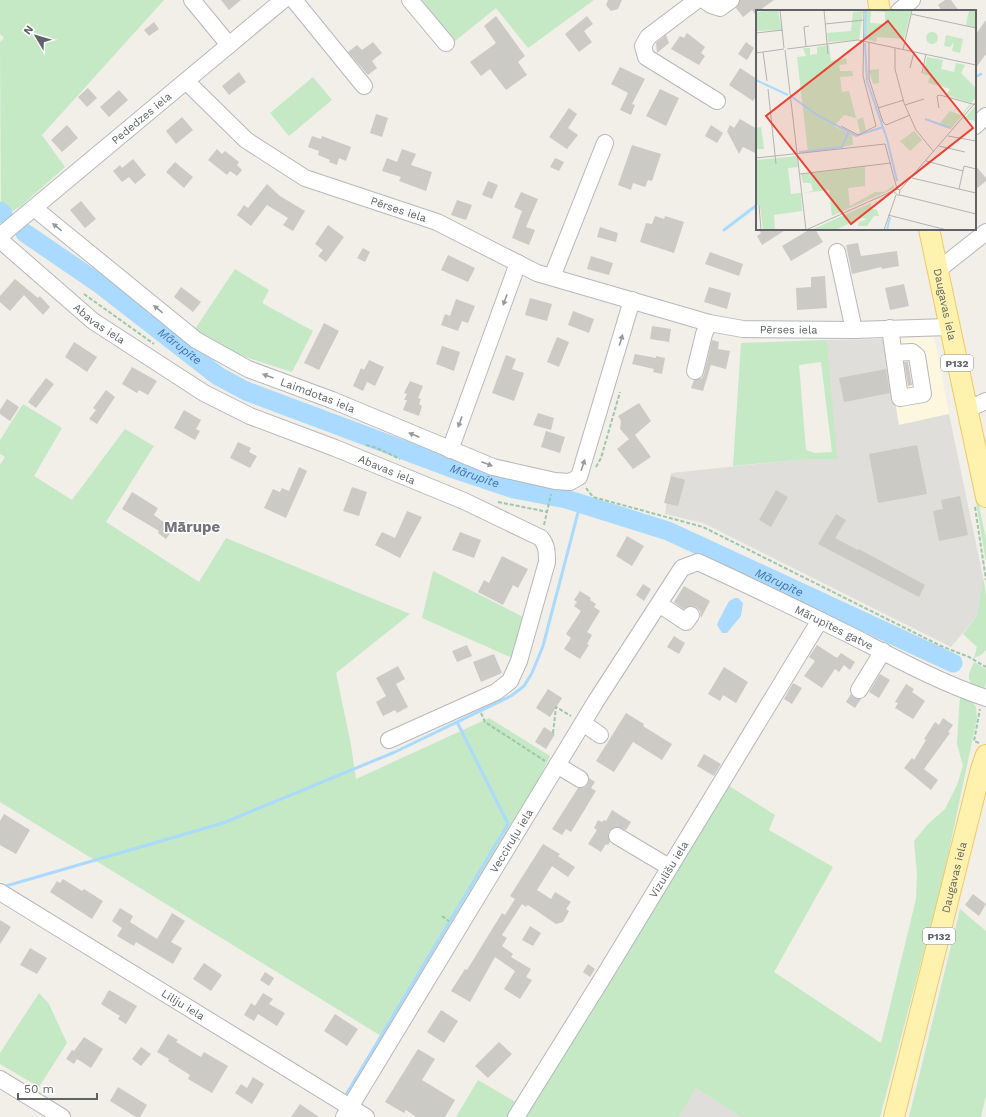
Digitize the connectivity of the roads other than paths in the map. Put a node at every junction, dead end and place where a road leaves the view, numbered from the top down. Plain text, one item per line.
1 (192, 0) edge
2 (284, 0) edge
3 (294, 0) edge
4 (410, 0) edge
5 (697, 0) edge
6 (704, 0) edge
7 (731, 0) edge
8 (878, 0) edge
9 (912, 0) edge
10 (880, 10) edge
11 (900, 10) edge
12 (446, 43) dead end
13 (229, 45) junction
14 (186, 81) junction
15 (364, 86) dead end
16 (717, 101) dead end
17 (986, 116) edge
18 (976, 125) edge
19 (605, 143) dead end
20 (34, 208) junction
21 (929, 230) edge
22 (986, 232) edge
23 (0, 236) edge
24 (0, 240) edge
25 (837, 252) dead end
26 (518, 263) junction
27 (938, 270) junction
28 (552, 277) junction
29 (632, 300) junction
30 (709, 323) junction
31 (949, 327) junction
32 (890, 328) junction
33 (854, 330) junction
34 (894, 353) dead end
35 (695, 371) dead end
36 (986, 401) edge
37 (968, 409) junction
38 (450, 450) junction
39 (986, 497) edge
40 (682, 568) joint
41 (659, 604) junction
42 (691, 616) dead end
43 (820, 620) junction
44 (882, 652) junction
45 (859, 690) dead end
46 (984, 697) edge
47 (582, 723) junction
48 (600, 735) dead end
49 (389, 740) dead end
50 (983, 749) edge
51 (557, 766) junction
52 (580, 779) dead end
53 (617, 836) dead end
54 (670, 867) junction
55 (0, 892) edge
56 (0, 1079) edge
57 (347, 1112) edge
58 (62, 1117) edge
59 (366, 1117) edge
60 (516, 1117) edge
61 (894, 1117) edge

1 - 13 street
2 - 13 street, Pededzes iela
3 - 15 street
4 - 12 street
5 - 16 street
6 - 7 street
8 - 10 main road
9 - 11 street
13 - 14 street, Pededzes iela
14 - 20 street, Pededzes iela
14 - 26 street, Pērses iela
17 - 18 street
19 - 28 street
20 - 23 street, Pededzes iela
38 -> 20 street, Laimdotas iela
21 - 27 main road, Daugavas iela / P132
22 - 27 street
24 - 49 street, Abavas iela
25 - 33 street
26 - 28 street, Pērses iela
26 -> 38 street
27 - 31 main road, Daugavas iela / P132
28 - 29 street, Pērses iela
29 - 30 street, Pērses iela
38 -> 29 street
30 - 33 street, Pērses iela
30 - 35 street
31 - 32 street, Pērses iela
31 - 37 main road, Daugavas iela / P132
32 - 33 street, Pērses iela
32 - 34 street
36 - 37 street
37 - 39 main road, Daugavas iela / P132
40 - 41 street, Veccīruļu iela
40 - 43 street, Mārupītes gatve
41 - 42 street
41 - 47 street, Veccīruļu iela
43 - 44 street, Mārupītes gatve
43 - 54 street, Vizulīšu iela
44 - 45 street
44 - 46 street, Mārupītes gatve
47 - 48 street
47 - 51 street, Veccīruļu iela
50 - 61 main road, Daugavas iela / P132
51 - 52 street
51 - 57 street, Veccīruļu iela
53 - 54 street
54 - 60 street, Vizulīšu iela
55 - 57 street, Liliju iela
56 - 58 street
57 - 59 street, Liliju iela

